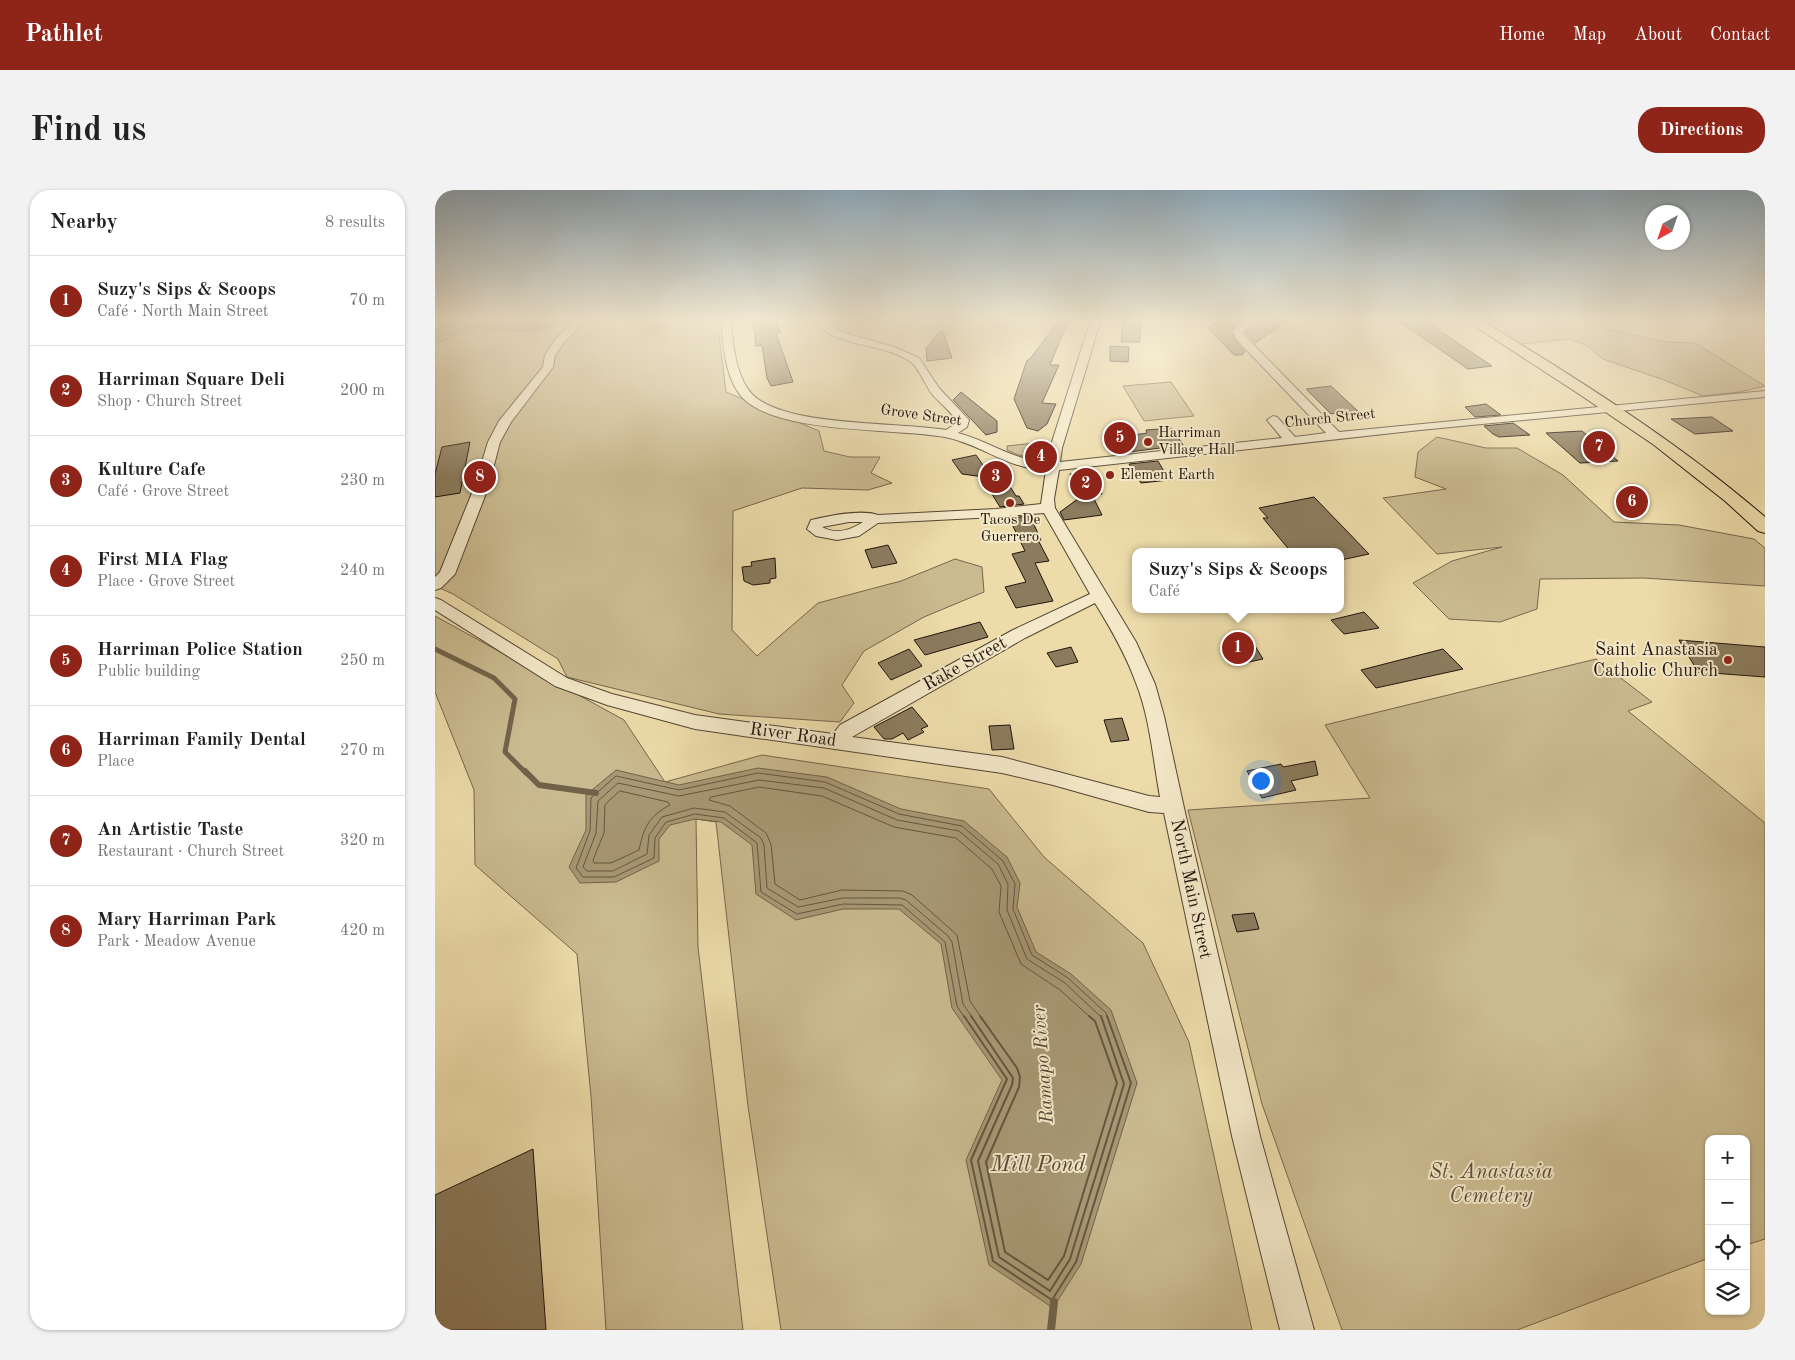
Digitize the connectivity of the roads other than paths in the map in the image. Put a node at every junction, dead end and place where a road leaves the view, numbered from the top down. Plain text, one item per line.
1 (544, 372) edge
2 (736, 372) edge
3 (923, 372) edge
4 (1080, 372) edge
5 (1274, 372) edge
6 (1553, 372) edge
7 (1765, 394) edge
8 (1611, 409) junction
9 (1273, 420) dead end
10 (948, 434) junction
11 (1335, 435) junction
12 (1291, 440) junction
13 (1052, 466) junction
14 (1048, 508) junction
15 (875, 519) dead end
16 (1765, 527) edge
17 (435, 584) edge
18 (1098, 596) junction
19 (435, 602) edge
20 (839, 741) junction
21 (1173, 806) junction
22 (1297, 1330) edge

1 - 17 street
2 - 10 street, Grove Street
3 - 10 street
4 - 13 street
5 - 11 street
6 - 8 main road
7 - 8 street, Church Street
8 - 11 street, Church Street
8 - 16 main road
9 - 12 street
10 - 13 street, Grove Street
11 - 12 street, Church Street
12 - 13 street, Church Street
13 - 14 street
14 - 15 street
14 - 18 street, North Main Street
18 - 20 street, Rake Street
18 - 21 street, North Main Street
19 - 20 street, River Road
20 - 21 street, River Road
21 - 22 street, North Main Street

